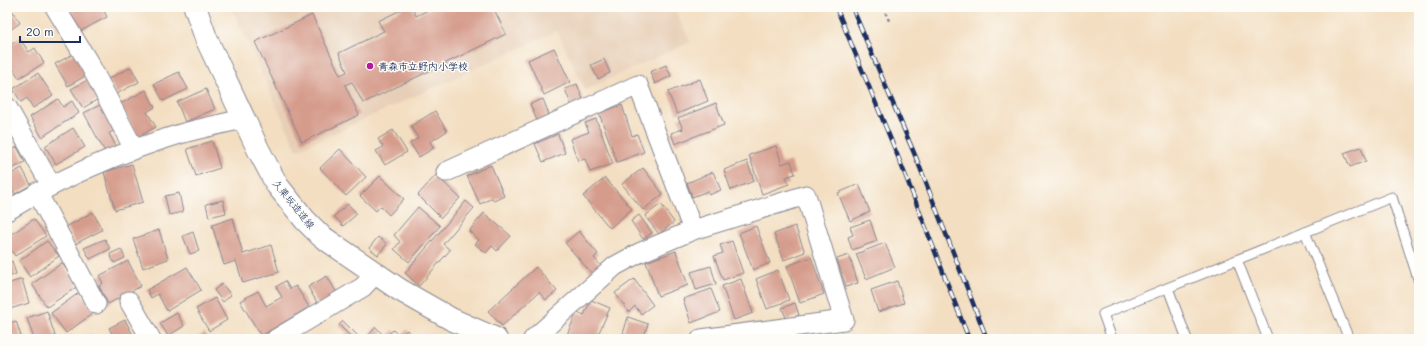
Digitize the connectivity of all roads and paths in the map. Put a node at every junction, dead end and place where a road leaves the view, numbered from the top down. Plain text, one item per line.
1 (55, 7) edge
2 (195, 7) edge
3 (883, 7) edge
4 (890, 23) dead end
5 (7, 107) edge
6 (243, 119) junction
7 (134, 149) junction
8 (446, 172) dead end
9 (44, 189) junction
10 (7, 211) edge
11 (693, 230) junction
12 (1305, 232) junction
13 (1237, 260) junction
14 (376, 273) junction
15 (1419, 282) edge
16 (1168, 288) junction
17 (129, 301) dead end
18 (96, 304) dead end
19 (284, 337) edge
20 (151, 339) edge
21 (496, 339) edge
22 (533, 339) edge
23 (701, 339) edge
24 (1112, 339) edge
25 (1188, 339) edge
26 (1268, 339) edge
27 (1349, 339) edge

1 - 7 street
2 - 6 main road, 久栗坂造道線
3 - 4 path
5 - 9 street
6 - 7 street
6 - 14 main road, 久栗坂造道線
7 - 9 street
8 - 11 street
9 - 10 street
9 - 18 street
11 - 22 street
11 - 23 street
12 - 13 lane
12 - 15 lane
12 - 27 lane
13 - 16 lane
13 - 26 lane
14 - 19 street
14 - 21 main road, 久栗坂造道線
16 - 24 lane
16 - 25 lane
17 - 20 street

